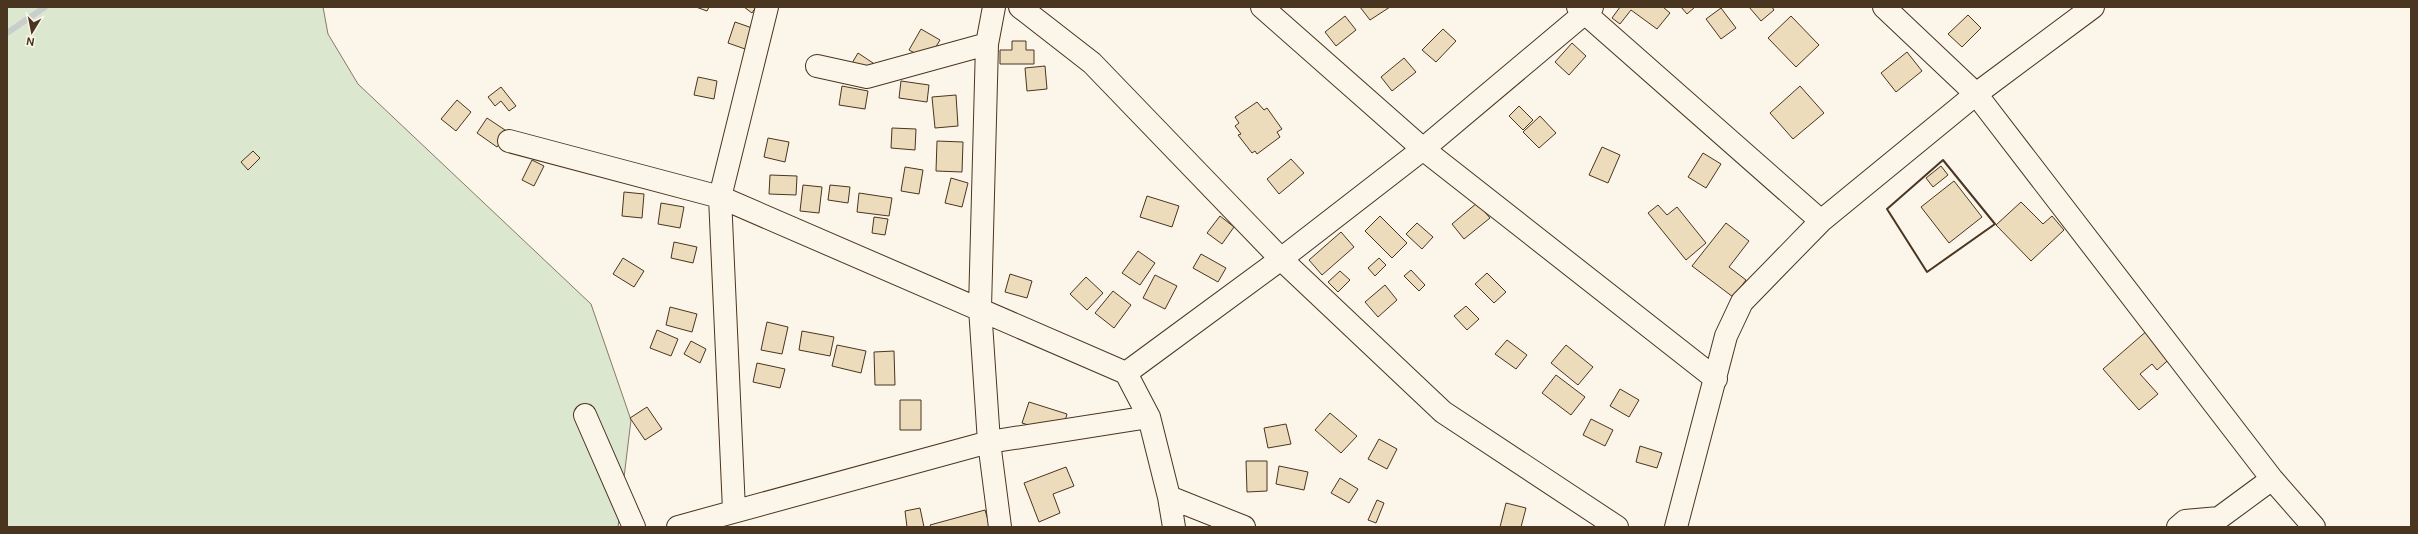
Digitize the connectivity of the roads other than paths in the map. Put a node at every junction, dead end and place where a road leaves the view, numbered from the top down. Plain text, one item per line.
1 (767, 7) edge
2 (994, 7) edge
3 (1020, 7) edge
4 (1262, 7) edge
5 (1884, 7) edge
6 (2093, 7) edge
7 (1585, 9) edge
8 (987, 44) junction
9 (817, 66) dead end
10 (1976, 94) junction
11 (509, 141) dead end
12 (1423, 149) junction
13 (720, 197) junction
14 (1821, 221) junction
15 (1281, 259) junction
16 (980, 308) junction
17 (1126, 373) junction
18 (1716, 379) junction
19 (585, 415) dead end
20 (1149, 417) junction
21 (989, 442) junction
22 (2272, 479) junction
23 (1169, 497) junction
24 (734, 510) junction
25 (634, 527) edge
26 (678, 527) edge
27 (1000, 527) edge
28 (1174, 527) edge
29 (1244, 527) edge
30 (1617, 527) edge
31 (1676, 527) edge
32 (2178, 527) edge
33 (2314, 527) edge

1 - 13 street
2 - 8 street
3 - 15 street
4 - 12 street
5 - 10 street
6 - 10 street
7 - 12 street
7 - 14 street
8 - 9 street
8 - 16 street
10 - 14 street
10 - 22 street
11 - 13 street
12 - 15 street
12 - 18 street
13 - 16 street
13 - 24 street
14 - 18 street
15 - 17 street
15 - 30 street
16 - 17 street
16 - 21 street
17 - 20 street
18 - 31 street
19 - 25 street
20 - 21 street
20 - 23 street
21 - 24 street
21 - 27 street
22 - 32 street
22 - 33 street
23 - 28 street
23 - 29 street
24 - 26 street

